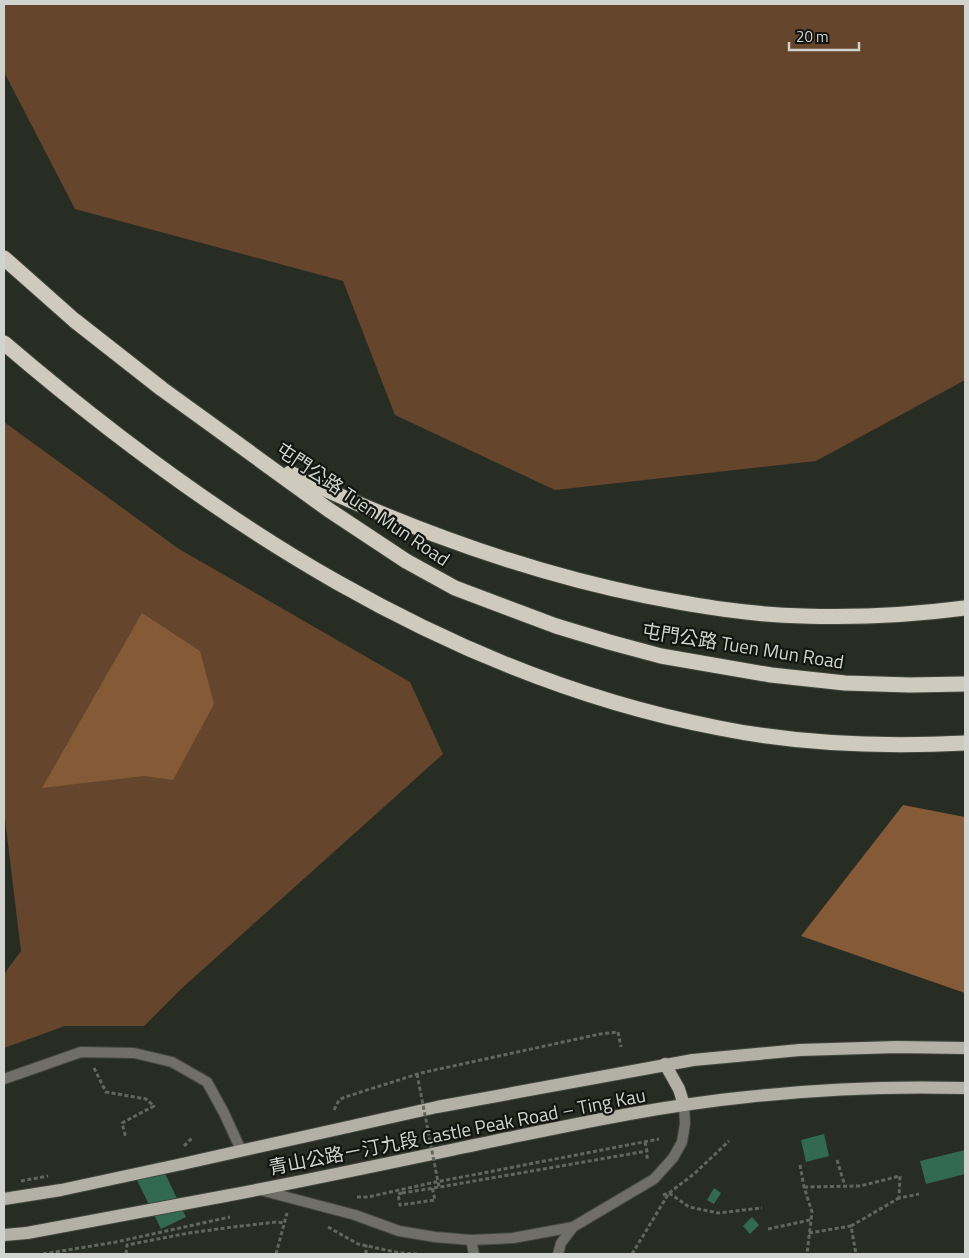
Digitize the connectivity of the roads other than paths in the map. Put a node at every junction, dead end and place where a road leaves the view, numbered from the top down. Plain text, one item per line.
1 (4, 258) edge
2 (4, 343) edge
3 (260, 459) junction
4 (965, 608) edge
5 (965, 684) edge
6 (965, 742) edge
7 (965, 1048) edge
8 (665, 1064) junction
9 (4, 1079) edge
10 (965, 1088) edge
11 (684, 1105) junction
12 (241, 1150) junction
13 (258, 1190) junction
14 (4, 1199) edge
15 (572, 1227) junction
16 (4, 1236) edge
17 (472, 1240) junction
18 (474, 1254) edge
19 (558, 1254) edge

1 - 3 highway, 屯門公路 Tuen Mun Road
2 - 6 highway
3 - 4 highway
3 - 5 highway, 屯門公路 Tuen Mun Road
7 - 8 main road, 青山公路－汀九段 Castle Peak Road – Ting Kau
8 - 11 main road
8 - 12 main road, 青山公路－汀九段 Castle Peak Road – Ting Kau
9 - 12 street
10 - 11 main road, 青山公路－汀九段 Castle Peak Road – Ting Kau
11 - 13 main road, 青山公路－汀九段 Castle Peak Road – Ting Kau
11 - 15 street, 青山公路－汀九段 Castle Peak Road – Ting Kau
12 - 14 main road, 青山公路－汀九段 Castle Peak Road – Ting Kau, bridge
13 - 16 main road, bridge
13 - 17 street, 青山公路－汀九段 Castle Peak Road – Ting Kau
15 - 17 street, 青山公路－汀九段 Castle Peak Road – Ting Kau
15 - 19 street
17 - 18 street

